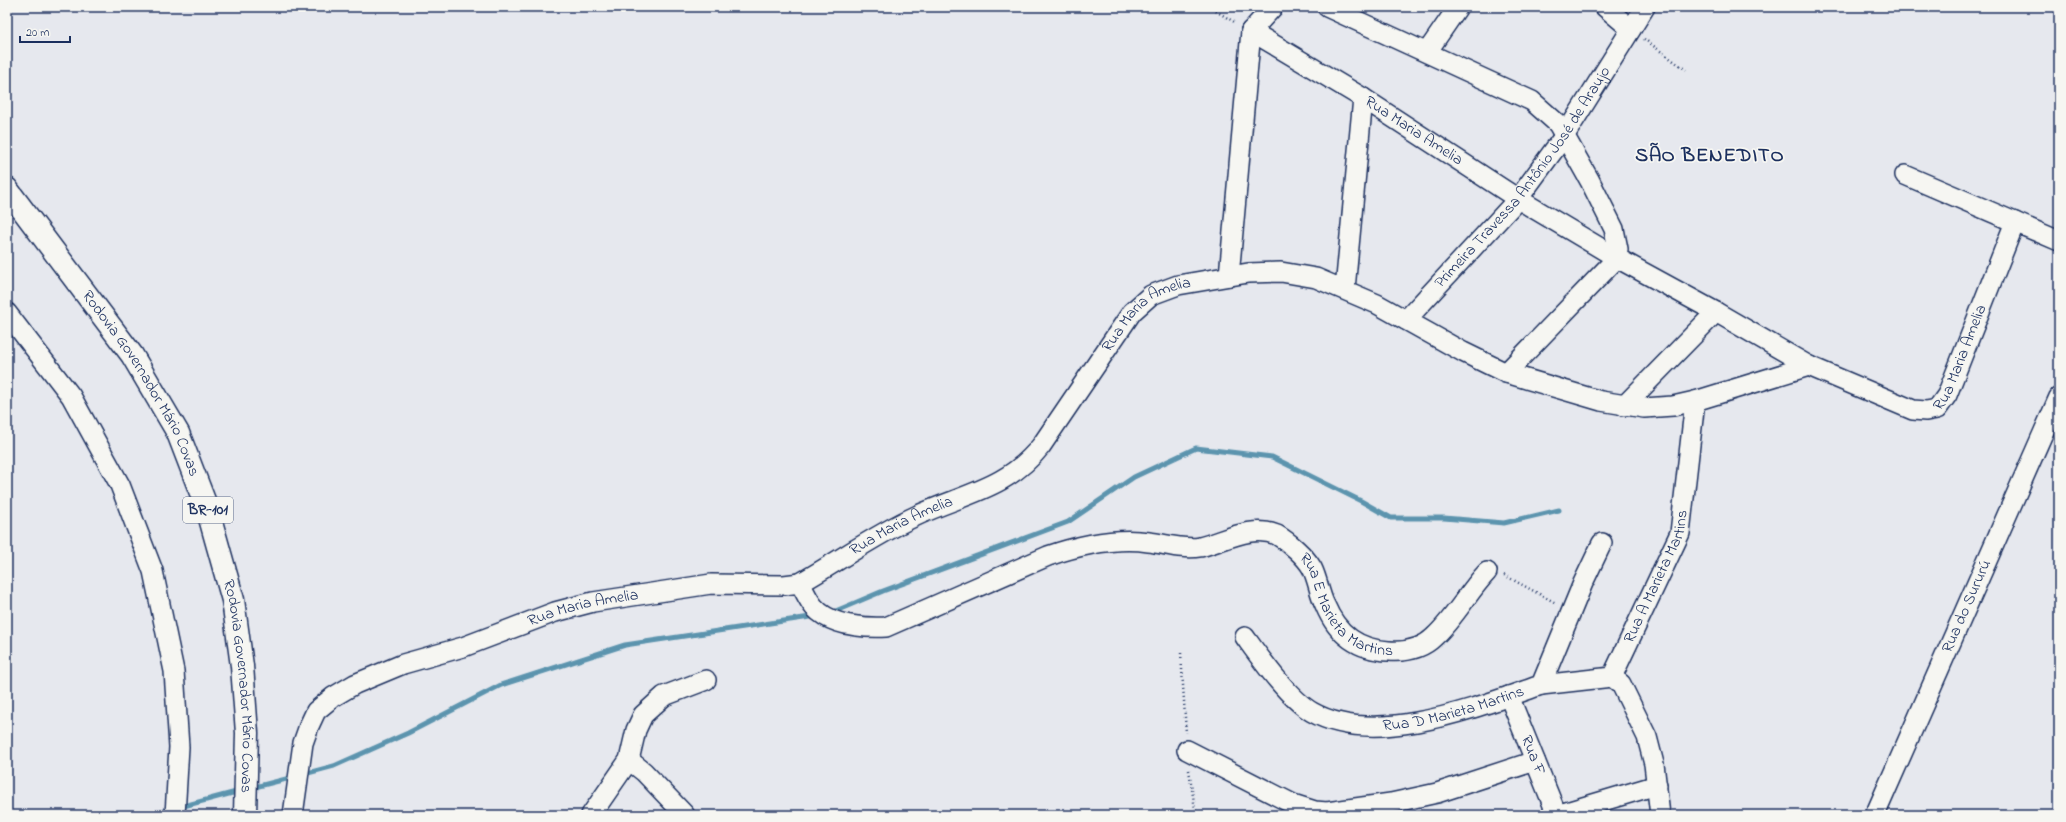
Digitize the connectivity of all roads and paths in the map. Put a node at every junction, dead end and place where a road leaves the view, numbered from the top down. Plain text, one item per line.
1 (1209, 7) edge
2 (1273, 7) edge
3 (1327, 7) edge
4 (1458, 7) edge
5 (1605, 7) edge
6 (1646, 7) edge
7 (1631, 29) junction
8 (1251, 31) junction
9 (1427, 52) junction
10 (1686, 70) dead end
11 (1363, 98) junction
12 (1565, 135) junction
13 (1905, 175) dead end
14 (7, 189) edge
15 (1518, 199) junction
16 (2015, 222) junction
17 (2059, 241) edge
18 (1616, 258) junction
19 (1228, 276) junction
20 (1345, 289) junction
21 (1716, 312) junction
22 (7, 313) edge
23 (1406, 320) junction
24 (1809, 366) junction
25 (1506, 373) junction
26 (2059, 397) edge
27 (1696, 401) junction
28 (1624, 406) junction
29 (1602, 543) dead end
30 (1487, 572) joint
31 (800, 582) junction
32 (1571, 611) junction
33 (1245, 638) dead end
34 (1612, 677) junction
35 (706, 680) dead end
36 (1541, 685) junction
37 (1509, 696) junction
38 (1187, 750) dead end
39 (629, 760) junction
40 (1535, 761) junction
41 (1657, 785) junction
42 (174, 815) edge
43 (246, 815) edge
44 (293, 815) edge
45 (591, 815) edge
46 (685, 815) edge
47 (1556, 815) edge
48 (1660, 815) edge
49 (1875, 815) edge

1 - 8 path
2 - 8 street
3 - 9 street
4 - 9 street
5 - 7 street
6 - 7 street, Primeira Travessa Antônio José de Araujo
7 - 10 path
7 - 12 street, Primeira Travessa Antônio José de Araujo
8 - 11 street, Rua Maria Amelia
8 - 19 street
9 - 12 street
11 - 15 street, Rua Maria Amelia
11 - 20 street
12 - 15 street, Primeira Travessa Antônio José de Araujo
12 - 18 street
13 - 16 street
14 - 43 highway, Rodovia Governador Mário Covas / BR-101
15 - 18 street, Rua Maria Amelia
15 - 23 street, Primeira Travessa Antônio José de Araujo
16 - 17 street
16 - 24 street, Rua Maria Amelia
18 - 21 street, Rua Maria Amelia
18 - 25 street
19 - 20 street, Rua Maria Amelia
19 - 31 street, Rua Maria Amelia
20 - 23 street, Rua Maria Amelia
21 - 24 street, Rua Maria Amelia
21 - 28 street
22 - 42 street
23 - 25 street, Rua Maria Amelia
24 - 27 street, Rua Maria Amelia
25 - 28 street, Rua Maria Amelia
26 - 49 street, Rua do Sururú
27 - 28 street, Rua Maria Amelia
27 - 34 street, Rua A Marieta Martins
29 - 32 street, Rua D Marieta Martins
30 - 31 street, Rua E Marieta Martins
30 - 32 path
31 - 44 street, Rua Maria Amelia
32 - 36 street, Rua D Marieta Martins
33 - 37 street, Rua D Marieta Martins
34 - 36 street
34 - 41 street
35 - 39 street
36 - 37 street, Rua D Marieta Martins
37 - 40 street, Rua F
38 - 40 street
39 - 45 street
39 - 46 street
40 - 47 street, Rua F
41 - 47 street
41 - 48 street

